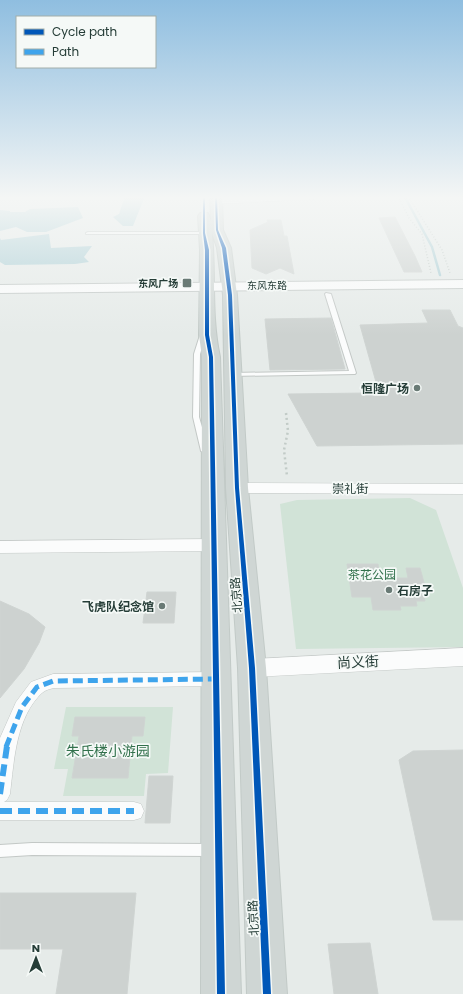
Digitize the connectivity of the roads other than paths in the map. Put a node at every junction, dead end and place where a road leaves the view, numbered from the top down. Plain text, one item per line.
1 (206, 242) edge
2 (222, 242) edge
3 (460, 287) edge
4 (0, 289) edge
5 (328, 294) junction
6 (216, 296) junction
7 (0, 297) edge
8 (233, 375) junction
9 (237, 488) junction
10 (463, 489) edge
11 (214, 546) junction
12 (0, 548) edge
13 (463, 657) edge
14 (252, 668) junction
15 (216, 679) junction
16 (0, 794) edge
17 (0, 811) edge
18 (134, 811) dead end
19 (0, 850) edge
20 (219, 850) junction
21 (221, 994) edge
22 (267, 994) edge

1 - 6 main road, 北京路
2 - 6 main road, 北京路
3 - 5 main road, 东风东路
3 - 6 main road, 东风东路
4 - 6 main road, 东风东路
5 - 6 main road, 东风东路
5 - 8 lane
6 - 7 main road, 东风东路
6 - 8 main road, 北京路
6 - 11 main road, 北京路
8 - 9 main road, 北京路
9 - 10 street, 崇礼街
9 - 14 main road, 北京路
11 - 12 street
11 - 15 main road, 北京路
13 - 14 street, 尚义街
14 - 22 main road, 北京路
15 - 16 street
15 - 20 main road, 北京路
17 - 18 street
19 - 20 lane
20 - 21 main road, 北京路

